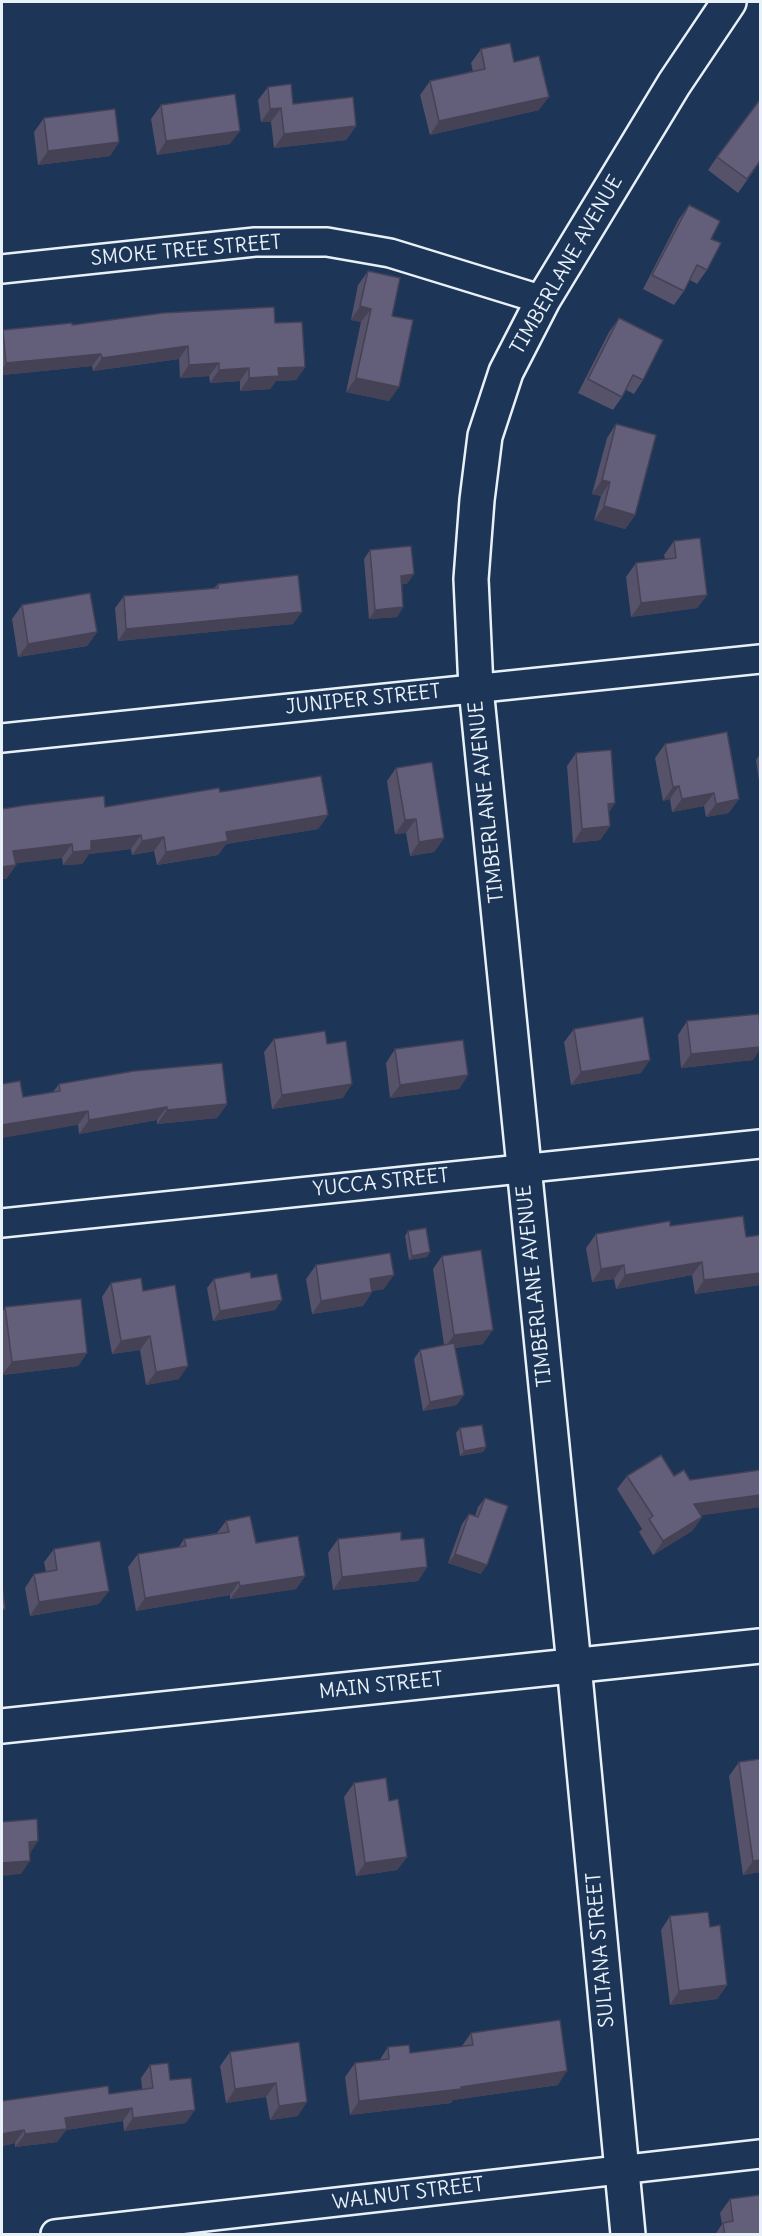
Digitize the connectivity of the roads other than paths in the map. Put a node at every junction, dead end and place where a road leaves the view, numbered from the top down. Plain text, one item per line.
1 (729, 2) edge
2 (2, 269) edge
3 (543, 300) junction
4 (760, 659) edge
5 (476, 688) junction
6 (2, 738) edge
7 (760, 1144) edge
8 (524, 1168) junction
9 (2, 1223) edge
10 (760, 1646) edge
11 (574, 1665) junction
12 (2, 1726) edge
13 (760, 2154) edge
14 (622, 2170) junction
15 (55, 2235) edge
16 (628, 2235) edge

1 - 3 street, TIMBERLANE AVENUE
2 - 3 street, SMOKE TREE STREET
3 - 5 street, TIMBERLANE AVENUE
4 - 5 street, JUNIPER STREET
5 - 6 street, JUNIPER STREET
5 - 8 street, TIMBERLANE AVENUE
7 - 8 street, YUCCA STREET
8 - 9 street, YUCCA STREET
8 - 11 street, TIMBERLANE AVENUE
10 - 11 street, MAIN STREET
11 - 12 street, MAIN STREET
11 - 14 street, SULTANA STREET
13 - 14 street, WALNUT STREET
14 - 15 street, WALNUT STREET
14 - 16 street, SULTANA STREET

